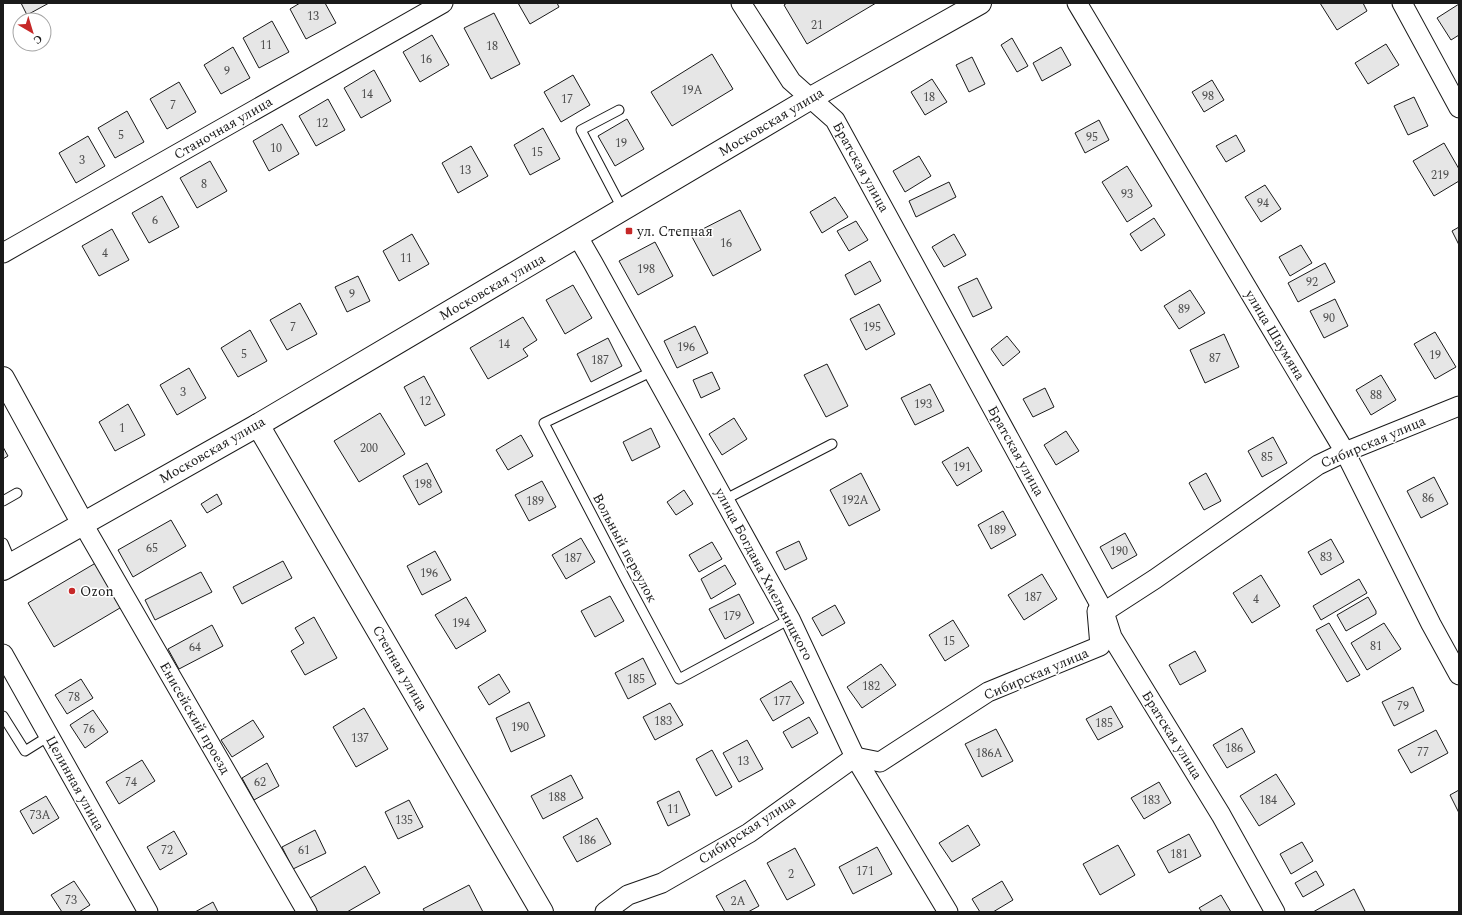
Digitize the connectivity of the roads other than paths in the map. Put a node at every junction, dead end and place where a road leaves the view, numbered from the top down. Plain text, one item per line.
1 (443, 3) edge
2 (742, 3) edge
3 (980, 3) edge
4 (1077, 3) edge
5 (1402, 3) edge
6 (811, 98) junction
7 (1459, 108) edge
8 (619, 110) dead end
9 (623, 210) junction
10 (578, 237) junction
11 (3, 253) edge
12 (654, 371) junction
13 (3, 378) edge
14 (1459, 406) edge
15 (258, 424) junction
16 (832, 444) dead end
17 (1345, 452) junction
18 (17, 493) dead end
19 (724, 500) junction
20 (3, 501) edge
21 (83, 524) junction
22 (3, 544) edge
23 (8, 566) edge
24 (1104, 612) junction
25 (790, 619) junction
26 (3, 654) edge
27 (1459, 676) edge
28 (3, 716) edge
29 (49, 736) junction
30 (855, 757) junction
31 (148, 912) edge
32 (307, 912) edge
33 (542, 912) edge
34 (605, 912) edge
35 (948, 912) edge
36 (1275, 912) edge

1 - 11 street, Станочная улица
2 - 6 street, Братская улица
3 - 6 street, Московская улица
4 - 17 street, улица Шаумяна
5 - 7 street
6 - 9 street, Московская улица
6 - 24 street, Братская улица
8 - 9 lane
9 - 10 street, Московская улица
10 - 12 street, улица Богдана Хмельницкого
10 - 15 street, Московская улица
12 - 19 street, улица Богдана Хмельницкого
12 - 25 lane, Вольный переулок
13 - 21 street
14 - 17 street, Сибирская улица
15 - 21 street, Московская улица
15 - 33 street, Степная улица
16 - 19 lane
17 - 24 street, Сибирская улица
17 - 27 street, улица Шаумяна
18 - 20 lane
19 - 25 street, улица Богдана Хмельницкого
21 - 23 street, Московская улица
21 - 32 street, Енисейский проезд
22 - 23 lane
24 - 30 street, Сибирская улица
24 - 36 street, Братская улица
25 - 30 street, улица Богдана Хмельницкого
26 - 29 street, Целинная улица
28 - 29 lane
29 - 31 street, Целинная улица
30 - 34 street, Сибирская улица
30 - 35 street, улица Богдана Хмельницкого

